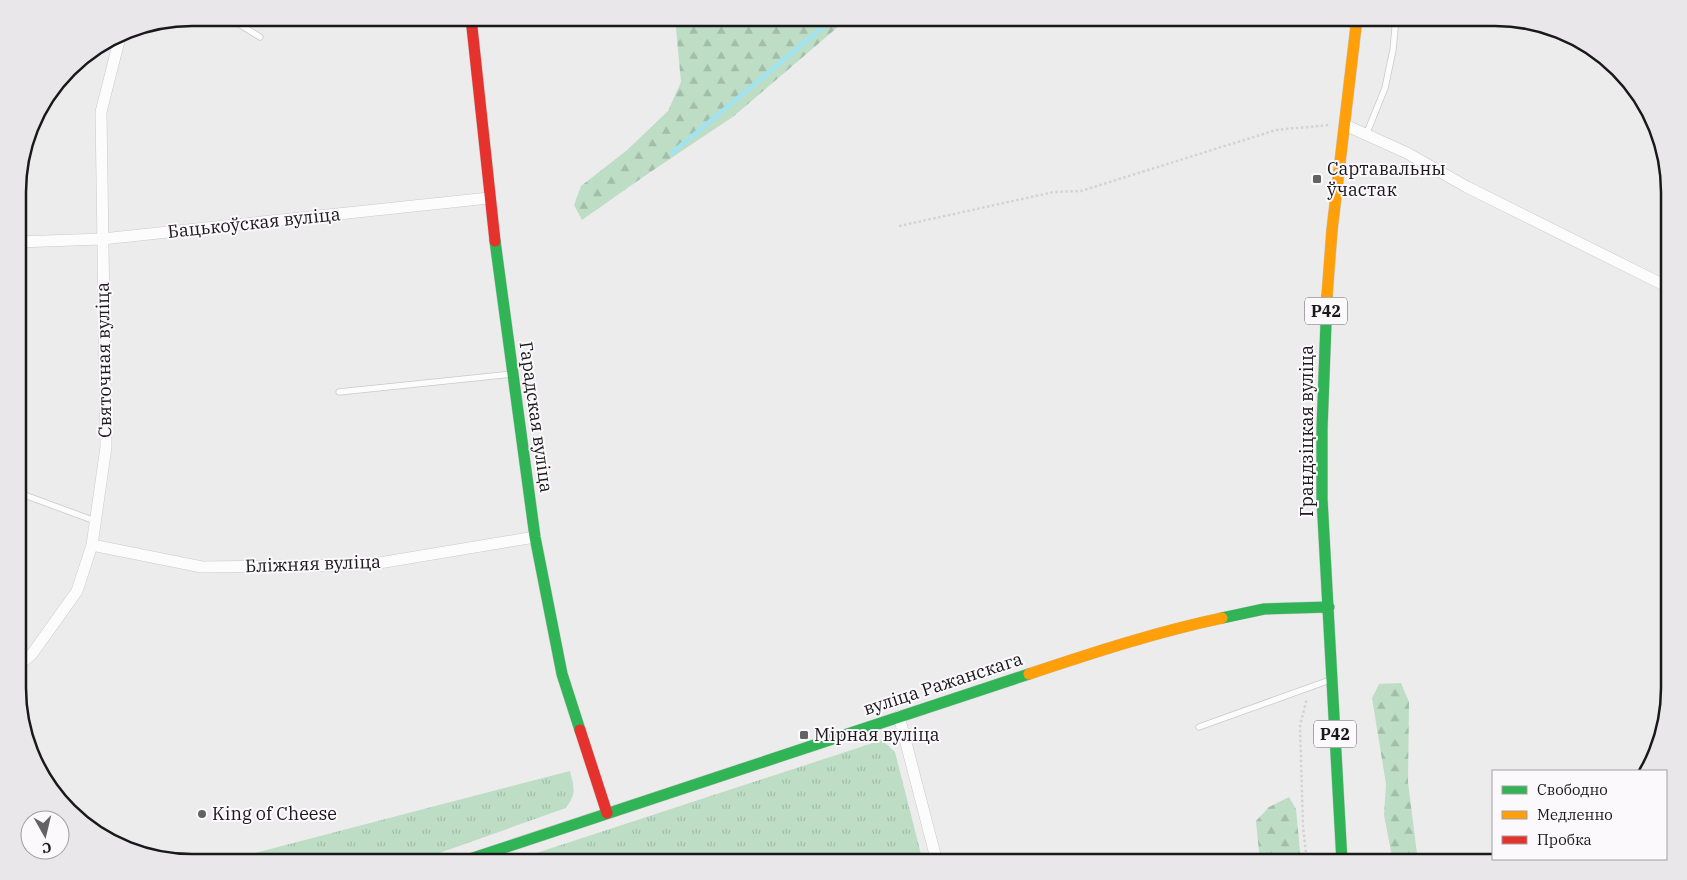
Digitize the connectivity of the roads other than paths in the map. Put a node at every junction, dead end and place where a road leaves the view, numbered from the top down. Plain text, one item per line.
1 (1357, 26) edge
2 (1395, 26) edge
3 (244, 27) edge
4 (472, 27) edge
5 (260, 37) dead end
6 (119, 43) edge
7 (1345, 125) junction
8 (1366, 135) junction
9 (489, 198) junction
10 (102, 238) junction
11 (27, 242) edge
12 (1661, 284) edge
13 (513, 374) junction
14 (339, 392) dead end
15 (26, 496) edge
16 (95, 521) junction
17 (535, 537) junction
18 (92, 544) junction
19 (1329, 607) junction
20 (26, 659) edge
21 (1332, 680) junction
22 (899, 716) junction
23 (1199, 727) dead end
24 (607, 813) junction
25 (935, 853) edge
26 (1342, 853) edge
27 (486, 854) edge

1 - 7 street, Грандзіцкая вуліца / Р42
2 - 8 lane
3 - 5 lane
4 - 9 street, Гарадская вуліца
6 - 10 street, Святочная вуліца
7 - 8 street
7 - 19 street, Грандзіцкая вуліца / Р42
8 - 12 street
9 - 10 street, Бацькоўская вуліца
9 - 13 street, Гарадская вуліца
10 - 11 street, Бацькоўская вуліца
10 - 16 street, Святочная вуліца
13 - 14 lane
13 - 17 street, Гарадская вуліца
15 - 16 lane
16 - 18 street, Святочная вуліца
17 - 18 street, Бліжняя вуліца
17 - 24 street, Гарадская вуліца
18 - 20 street, Святочная вуліца
19 - 21 street, Р42
19 - 22 street, вуліца Ражанскага
21 - 23 lane
21 - 26 street, Р42
22 - 24 street, вуліца Ражанскага
22 - 25 street
24 - 27 street, вуліца Ражанскага

